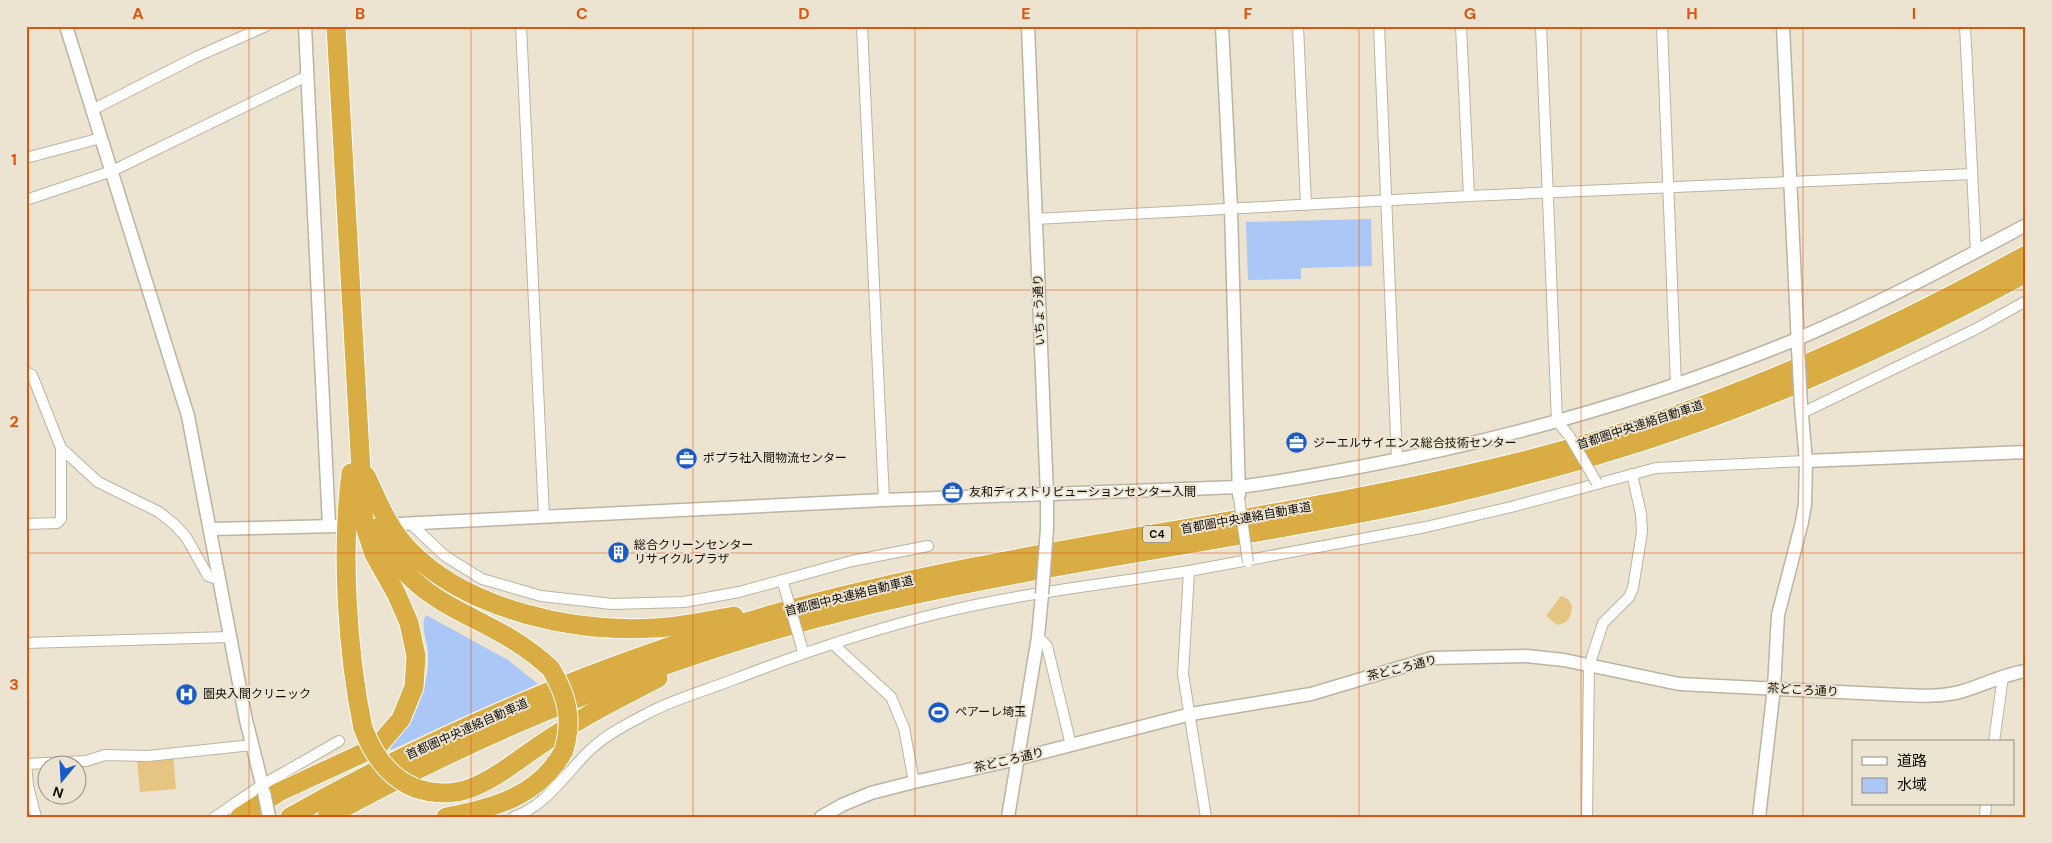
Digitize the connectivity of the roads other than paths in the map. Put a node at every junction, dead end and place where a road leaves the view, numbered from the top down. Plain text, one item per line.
1 (66, 26) edge
2 (266, 26) edge
3 (305, 26) edge
4 (336, 26) edge
5 (347, 26) edge
6 (520, 26) edge
7 (862, 26) edge
8 (1028, 26) edge
9 (1222, 26) edge
10 (1298, 26) edge
11 (1379, 26) edge
12 (1461, 26) edge
13 (1541, 26) edge
14 (1662, 26) edge
15 (1783, 26) edge
16 (1966, 26) edge
17 (307, 76) junction
18 (92, 110) junction
19 (101, 138) junction
20 (26, 158) edge
21 (112, 171) junction
22 (1972, 174) junction
23 (1792, 183) junction
24 (1669, 188) junction
25 (1549, 192) junction
26 (1469, 196) junction
27 (26, 200) edge
28 (1387, 201) junction
29 (1306, 205) junction
30 (1232, 209) junction
31 (1036, 219) junction
32 (2026, 225) edge
33 (1976, 252) junction
34 (2026, 255) edge
35 (2026, 273) edge
36 (2026, 301) edge
37 (1798, 343) junction
38 (26, 372) edge
39 (1676, 385) junction
40 (1802, 409) junction
41 (1557, 421) junction
42 (357, 425) junction
43 (61, 448) junction
44 (2026, 452) edge
45 (1397, 460) junction
46 (1806, 461) junction
47 (1632, 474) junction
48 (366, 476) junction
49 (1597, 483) junction
50 (1239, 492) junction
51 (1047, 495) junction
52 (884, 500) junction
53 (544, 516) junction
54 (404, 523) joint
55 (26, 524) edge
56 (211, 529) junction
57 (928, 546) dead end
58 (1248, 562) junction
59 (1189, 571) junction
60 (220, 580) junction
61 (783, 583) junction
62 (896, 584) junction
63 (1042, 594) junction
64 (872, 604) junction
65 (230, 637) junction
66 (1038, 637) junction
67 (26, 644) edge
68 (833, 644) junction
69 (803, 650) junction
70 (1590, 666) junction
71 (2026, 671) edge
72 (2003, 676) junction
73 (1774, 688) junction
74 (1191, 714) junction
75 (1994, 740) edge
76 (339, 741) dead end
77 (252, 745) junction
78 (1071, 745) junction
79 (1017, 759) junction
80 (914, 782) junction
81 (263, 788) junction
82 (525, 815) edge
83 (36, 817) edge
84 (215, 817) edge
85 (240, 817) edge
86 (269, 817) edge
87 (290, 817) edge
88 (328, 817) edge
89 (446, 817) edge
90 (514, 817) edge
91 (821, 817) edge
92 (1008, 817) edge
93 (1206, 817) edge
94 (1587, 817) edge
95 (1760, 817) edge

1 - 18 street
2 - 18 street
3 - 17 street
4 - 42 highway
5 - 48 highway
6 - 53 street
7 - 52 street
8 - 31 street, いちょう通り
9 - 30 street
10 - 29 street
11 - 28 street
12 - 26 street
13 - 25 street
14 - 24 street
15 - 23 street
16 - 22 street
17 - 21 street
17 - 56 street
18 - 19 street
19 - 20 street
19 - 21 street
21 - 27 street
21 - 56 street
22 - 23 street
22 - 33 street
23 - 24 street
23 - 37 street
24 - 25 street
24 - 39 street
25 - 26 street
25 - 41 street
26 - 28 street
28 - 29 street
28 - 45 street
29 - 30 street
30 - 31 street
30 - 50 street
31 - 51 street, いちょう通り
32 - 33 street
33 - 37 street
34 - 62 highway, 首都圏中央連絡自動車道 / C4
35 - 64 highway, 首都圏中央連絡自動車道 / C4
36 - 40 street
37 - 39 street
37 - 40 street, bridge
38 - 43 street
39 - 41 street
40 - 46 street
41 - 45 street
41 - 49 street, bridge
42 - 64 highway, bridge
42 - 85 highway
43 - 55 street
43 - 60 street
44 - 46 street
45 - 50 street
46 - 47 street
46 - 73 street
47 - 49 street
47 - 70 street
48 - 62 highway
48 - 89 highway, bridge
49 - 58 street
50 - 51 street
50 - 58 street, bridge
51 - 52 street
51 - 63 street, いちょう通り, bridge
52 - 53 street
53 - 54 street
54 - 61 street
56 - 60 street
57 - 61 street
58 - 59 street
59 - 63 street
59 - 74 street
60 - 65 street
61 - 69 street, bridge
62 - 87 highway, 首都圏中央連絡自動車道 / C4
63 - 66 street, いちょう通り
63 - 68 street
64 - 88 highway, 首都圏中央連絡自動車道 / C4
65 - 67 street
65 - 77 street
66 - 78 street
66 - 79 street, いちょう通り
68 - 69 street
68 - 80 street
69 - 82 street
70 - 73 street, 茶どころ通り
70 - 74 street, 茶どころ通り
70 - 94 street
71 - 72 street, 茶どころ通り
72 - 73 street, 茶どころ通り
72 - 75 street
73 - 95 street
74 - 78 street, 茶どころ通り
74 - 93 street
76 - 81 street
77 - 81 street
77 - 83 street
78 - 79 street, 茶どころ通り
79 - 80 street, 茶どころ通り
79 - 92 street, いちょう通り
80 - 91 street, 茶どころ通り
81 - 84 street
81 - 86 street, bridge
82 - 90 street

